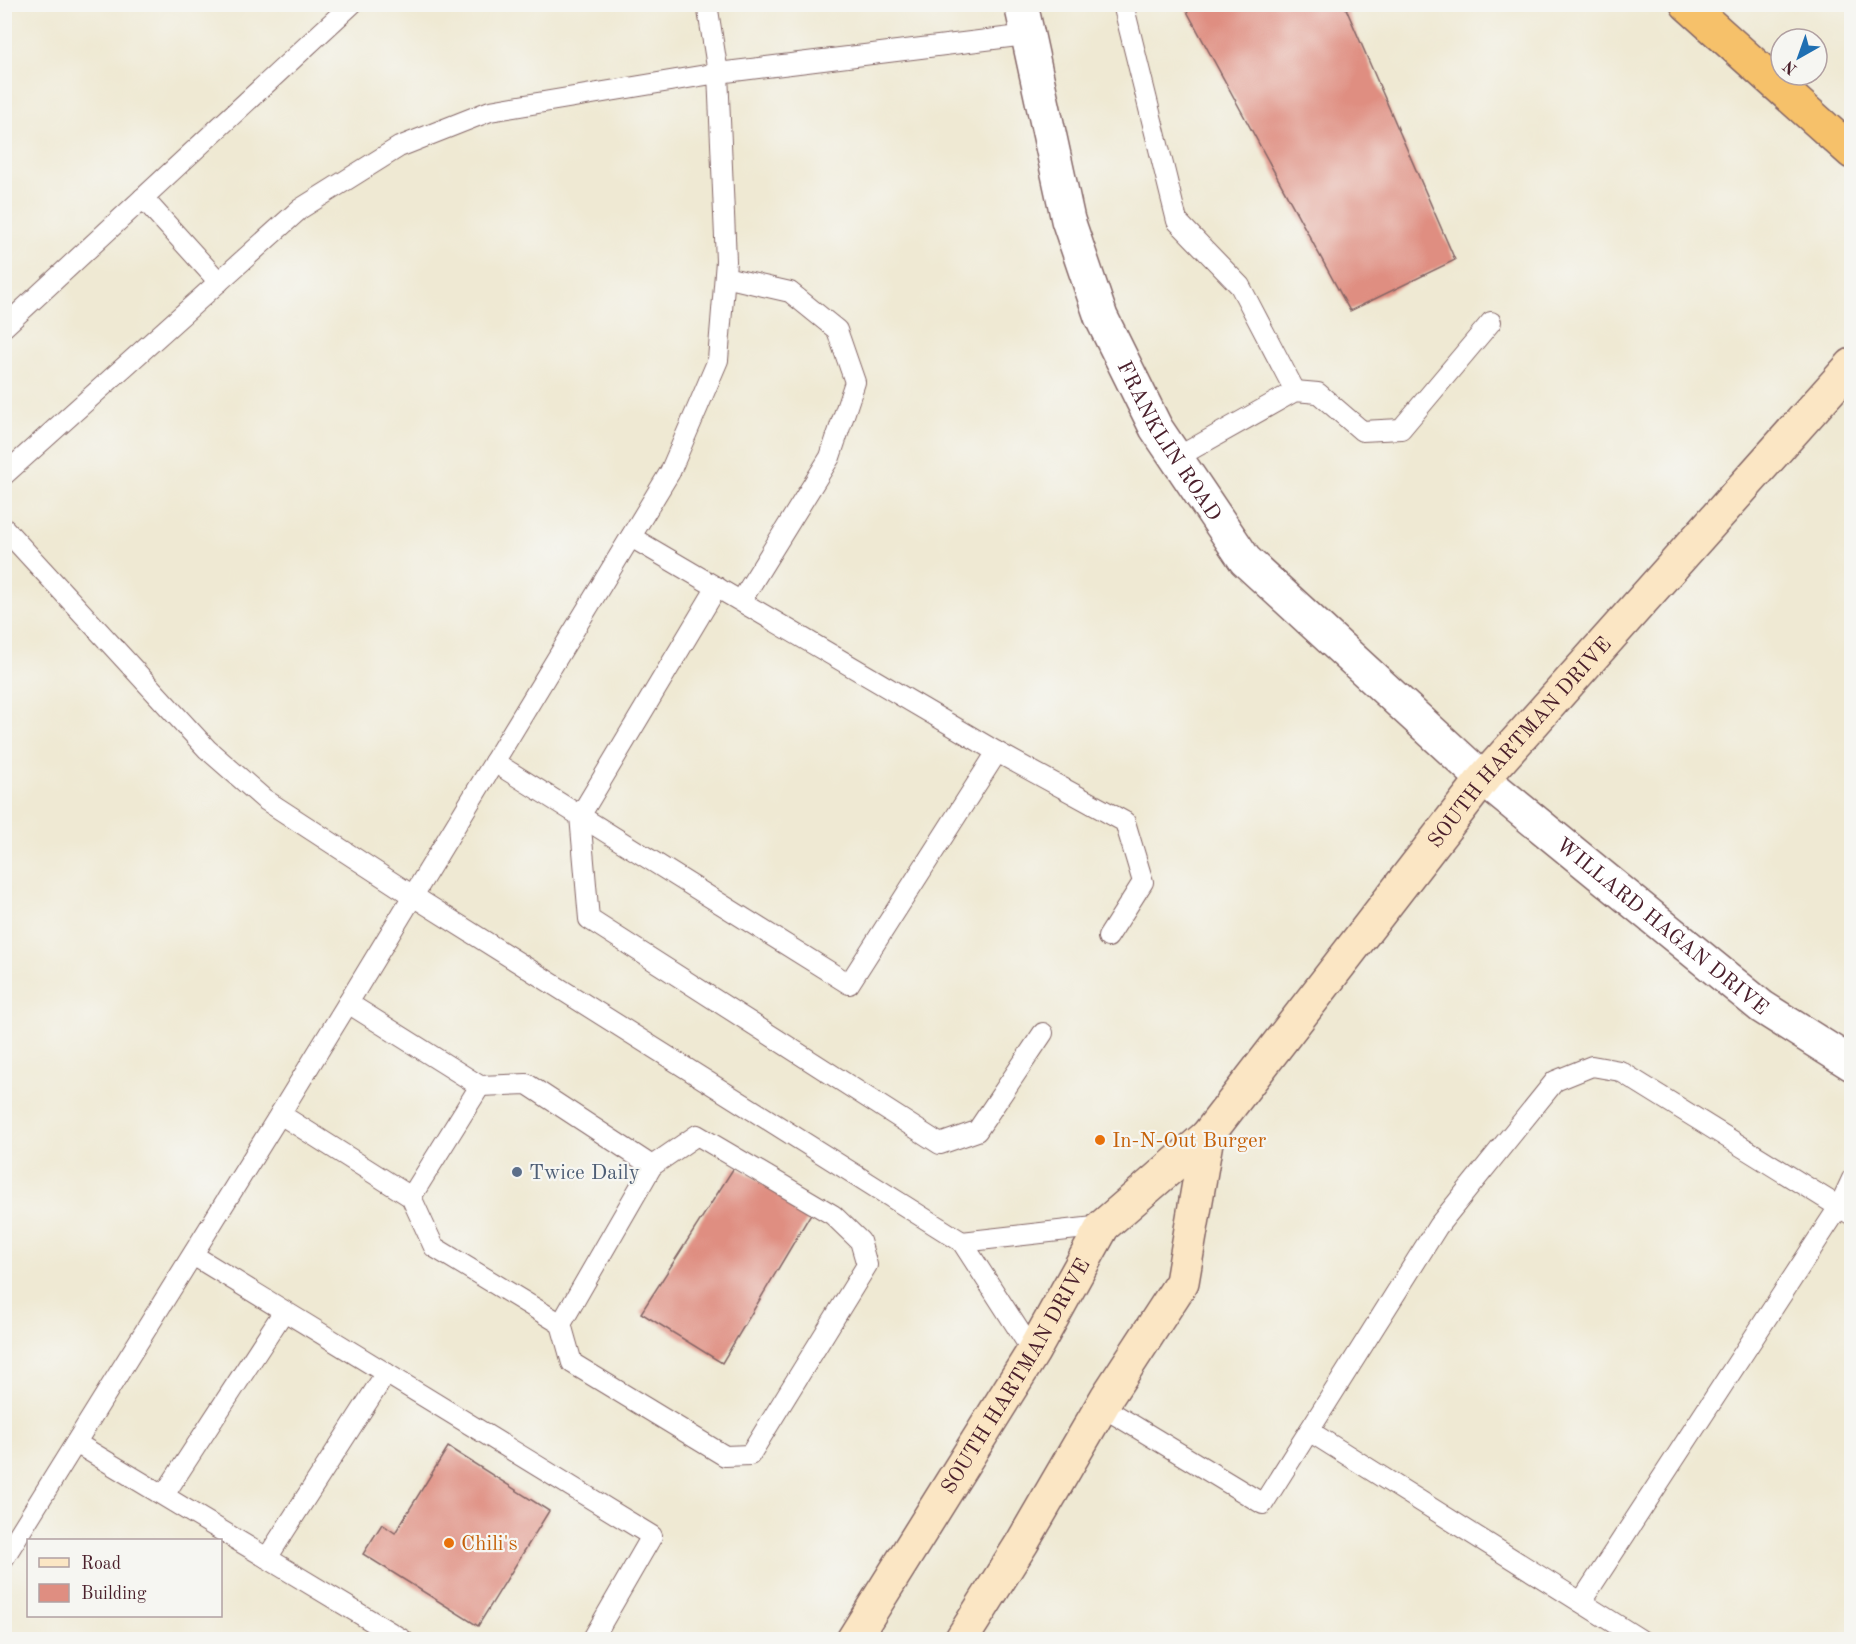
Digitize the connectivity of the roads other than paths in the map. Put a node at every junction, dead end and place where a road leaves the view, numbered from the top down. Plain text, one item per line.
1 (352, 4) edge
2 (707, 4) edge
3 (1123, 4) edge
4 (1687, 4) edge
5 (1024, 20) edge
6 (718, 73) junction
7 (1851, 152) edge
8 (143, 198) junction
9 (725, 277) junction
10 (219, 282) junction
11 (1491, 322) dead end
12 (4, 327) edge
13 (1851, 365) edge
14 (1295, 391) junction
15 (1176, 458) junction
16 (4, 475) edge
17 (4, 528) edge
18 (631, 537) junction
19 (717, 587) junction
20 (741, 601) junction
21 (997, 752) junction
22 (494, 762) junction
23 (1483, 779) junction
24 (580, 816) junction
25 (413, 896) junction
26 (1107, 937) dead end
27 (348, 1003) junction
28 (1043, 1033) dead end
29 (1851, 1064) edge
30 (480, 1086) junction
31 (280, 1114) junction
32 (1207, 1136) junction
33 (652, 1166) junction
34 (1851, 1179) edge
35 (411, 1197) junction
36 (1845, 1211) edge
37 (1103, 1226) junction
38 (962, 1242) junction
39 (193, 1255) junction
40 (284, 1311) junction
41 (561, 1324) junction
42 (1033, 1352) junction
43 (387, 1373) junction
44 (1101, 1406) junction
45 (1310, 1431) junction
46 (76, 1443) junction
47 (164, 1496) junction
48 (4, 1558) edge
49 (267, 1558) junction
50 (1581, 1602) junction
51 (403, 1640) edge
52 (592, 1640) edge
53 (853, 1640) edge
54 (961, 1640) edge
55 (1641, 1640) edge

1 - 8 lane
2 - 6 lane
3 - 14 lane
4 - 7 highway
5 - 6 lane
5 - 15 street, FRANKLIN ROAD
6 - 9 lane
6 - 10 lane
8 - 10 lane
8 - 12 lane
9 - 18 lane
9 - 20 lane
10 - 16 lane
11 - 14 lane
13 - 23 main road, SOUTH HARTMAN DRIVE
14 - 15 lane
15 - 23 street, FRANKLIN ROAD
17 - 25 lane
18 - 19 lane
18 - 22 lane
19 - 20 lane
19 - 24 lane
20 - 21 lane
21 - 24 lane
21 - 26 lane
22 - 24 lane
22 - 25 lane
23 - 29 street, WILLARD HAGAN DRIVE
23 - 32 main road, SOUTH HARTMAN DRIVE
24 - 28 lane
25 - 27 lane
25 - 38 lane
27 - 30 lane
27 - 31 lane
30 - 33 lane
30 - 35 lane
31 - 35 lane
31 - 39 lane
32 - 37 main road, SOUTH HARTMAN DRIVE
32 - 44 main road, SOUTH HARTMAN DRIVE
33 - 41 lane
33 - 41 lane
34 - 36 lane
35 - 41 lane
36 - 45 lane
36 - 50 lane
37 - 38 lane
37 - 42 main road, SOUTH HARTMAN DRIVE
38 - 42 lane
39 - 40 lane
39 - 46 lane
40 - 43 lane
40 - 47 lane
42 - 53 main road, SOUTH HARTMAN DRIVE
43 - 49 lane
43 - 52 lane
44 - 45 lane
44 - 54 main road, SOUTH HARTMAN DRIVE
45 - 50 lane
46 - 47 lane
46 - 48 lane
47 - 49 lane
49 - 51 lane
50 - 55 lane

